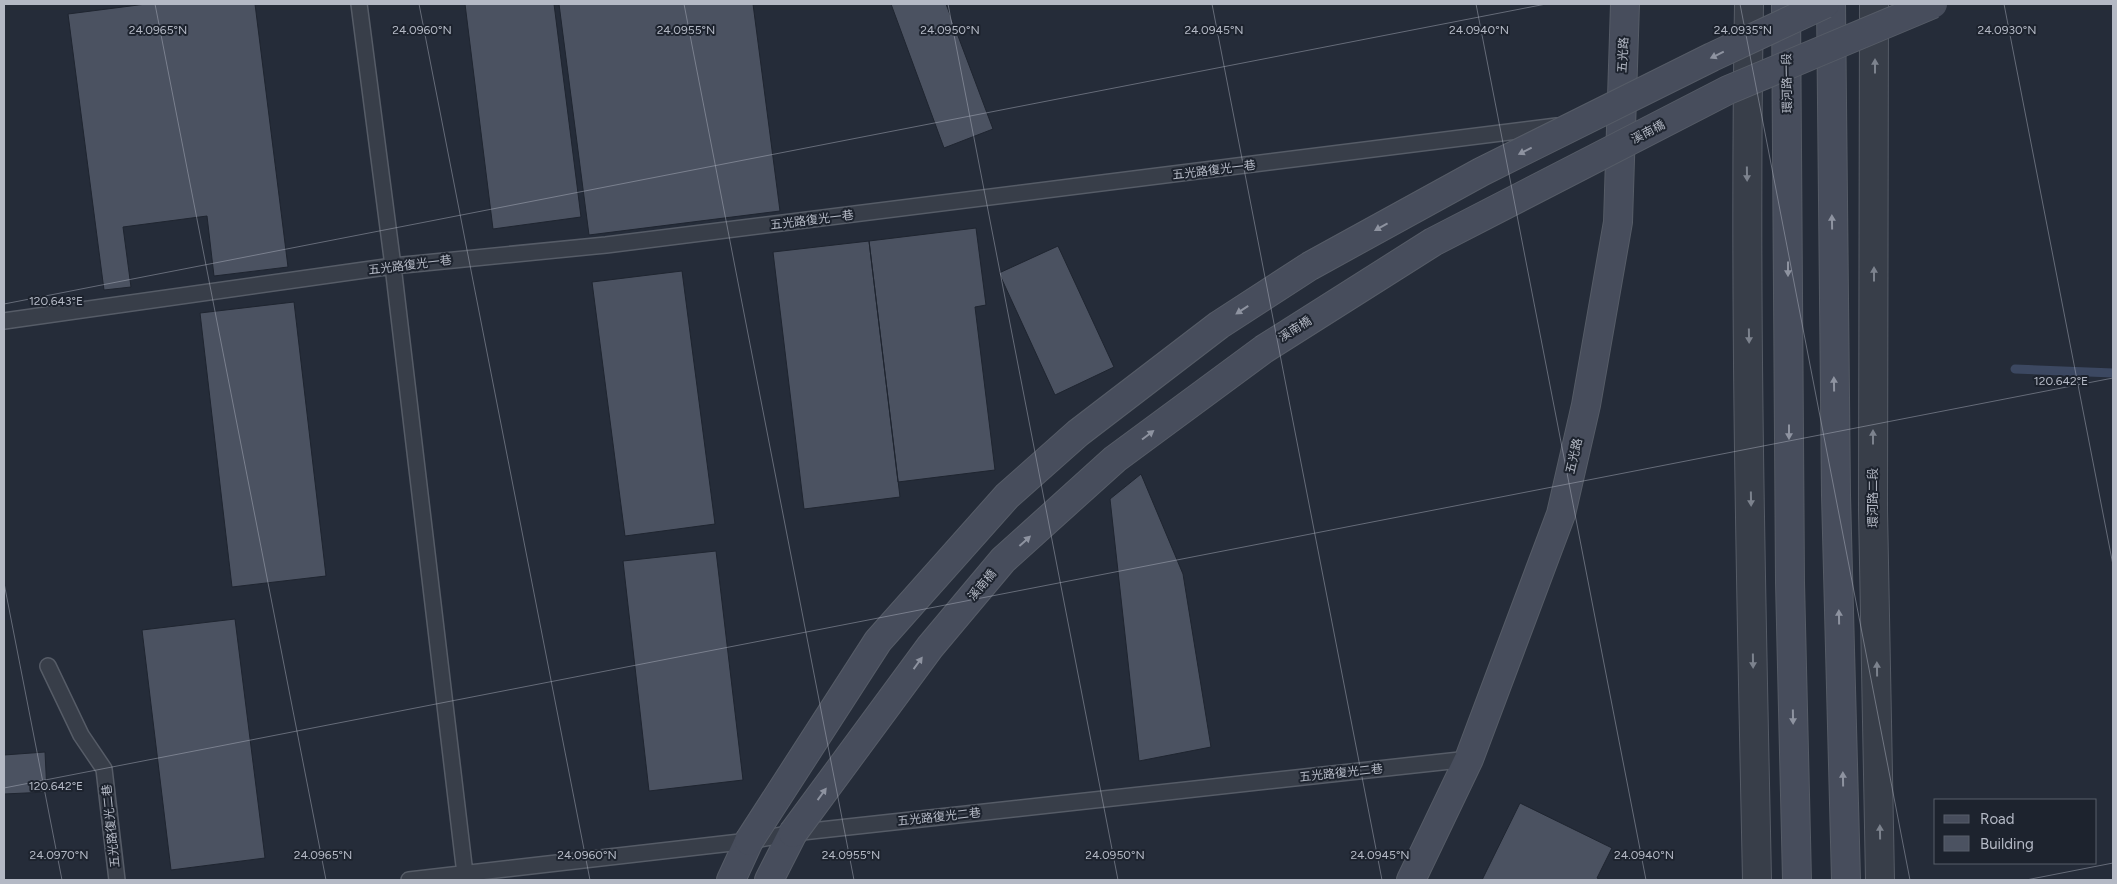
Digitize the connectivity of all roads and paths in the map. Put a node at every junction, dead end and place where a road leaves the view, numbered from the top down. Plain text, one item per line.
1 (359, 4) edge
2 (1625, 4) edge
3 (1749, 4) edge
4 (1786, 4) edge
5 (1825, 4) edge
6 (1831, 4) edge
7 (1874, 4) edge
8 (1933, 4) edge
9 (1620, 117) junction
10 (393, 266) junction
11 (4, 321) edge
12 (48, 666) dead end
13 (1469, 759) junction
14 (793, 833) junction
15 (749, 842) junction
16 (465, 874) junction
17 (117, 880) edge
18 (409, 880) edge
19 (732, 880) edge
20 (769, 880) edge
21 (1411, 880) edge
22 (1757, 880) edge
23 (1797, 880) edge
24 (1846, 880) edge
25 (1880, 880) edge

1 - 10 lane
2 - 9 main road, 五光路
3 -> 22 street
4 -> 23 main road, 環河路一段
5 -> 15 main road, bridge
24 -> 6 main road
25 -> 7 street, 環河路二段
14 -> 8 main road, 溪南橋, bridge
9 - 10 lane, 五光路復光一巷
9 - 13 main road, 五光路
10 - 11 lane, 五光路復光一巷
10 - 16 lane
12 - 17 lane, 五光路復光二巷
13 - 14 lane, 五光路復光二巷
13 - 21 main road, 五光路
14 - 15 lane, 五光路復光二巷
14 - 20 main road
15 - 16 lane, 五光路復光二巷
15 - 19 main road
16 - 18 lane, 五光路復光二巷

